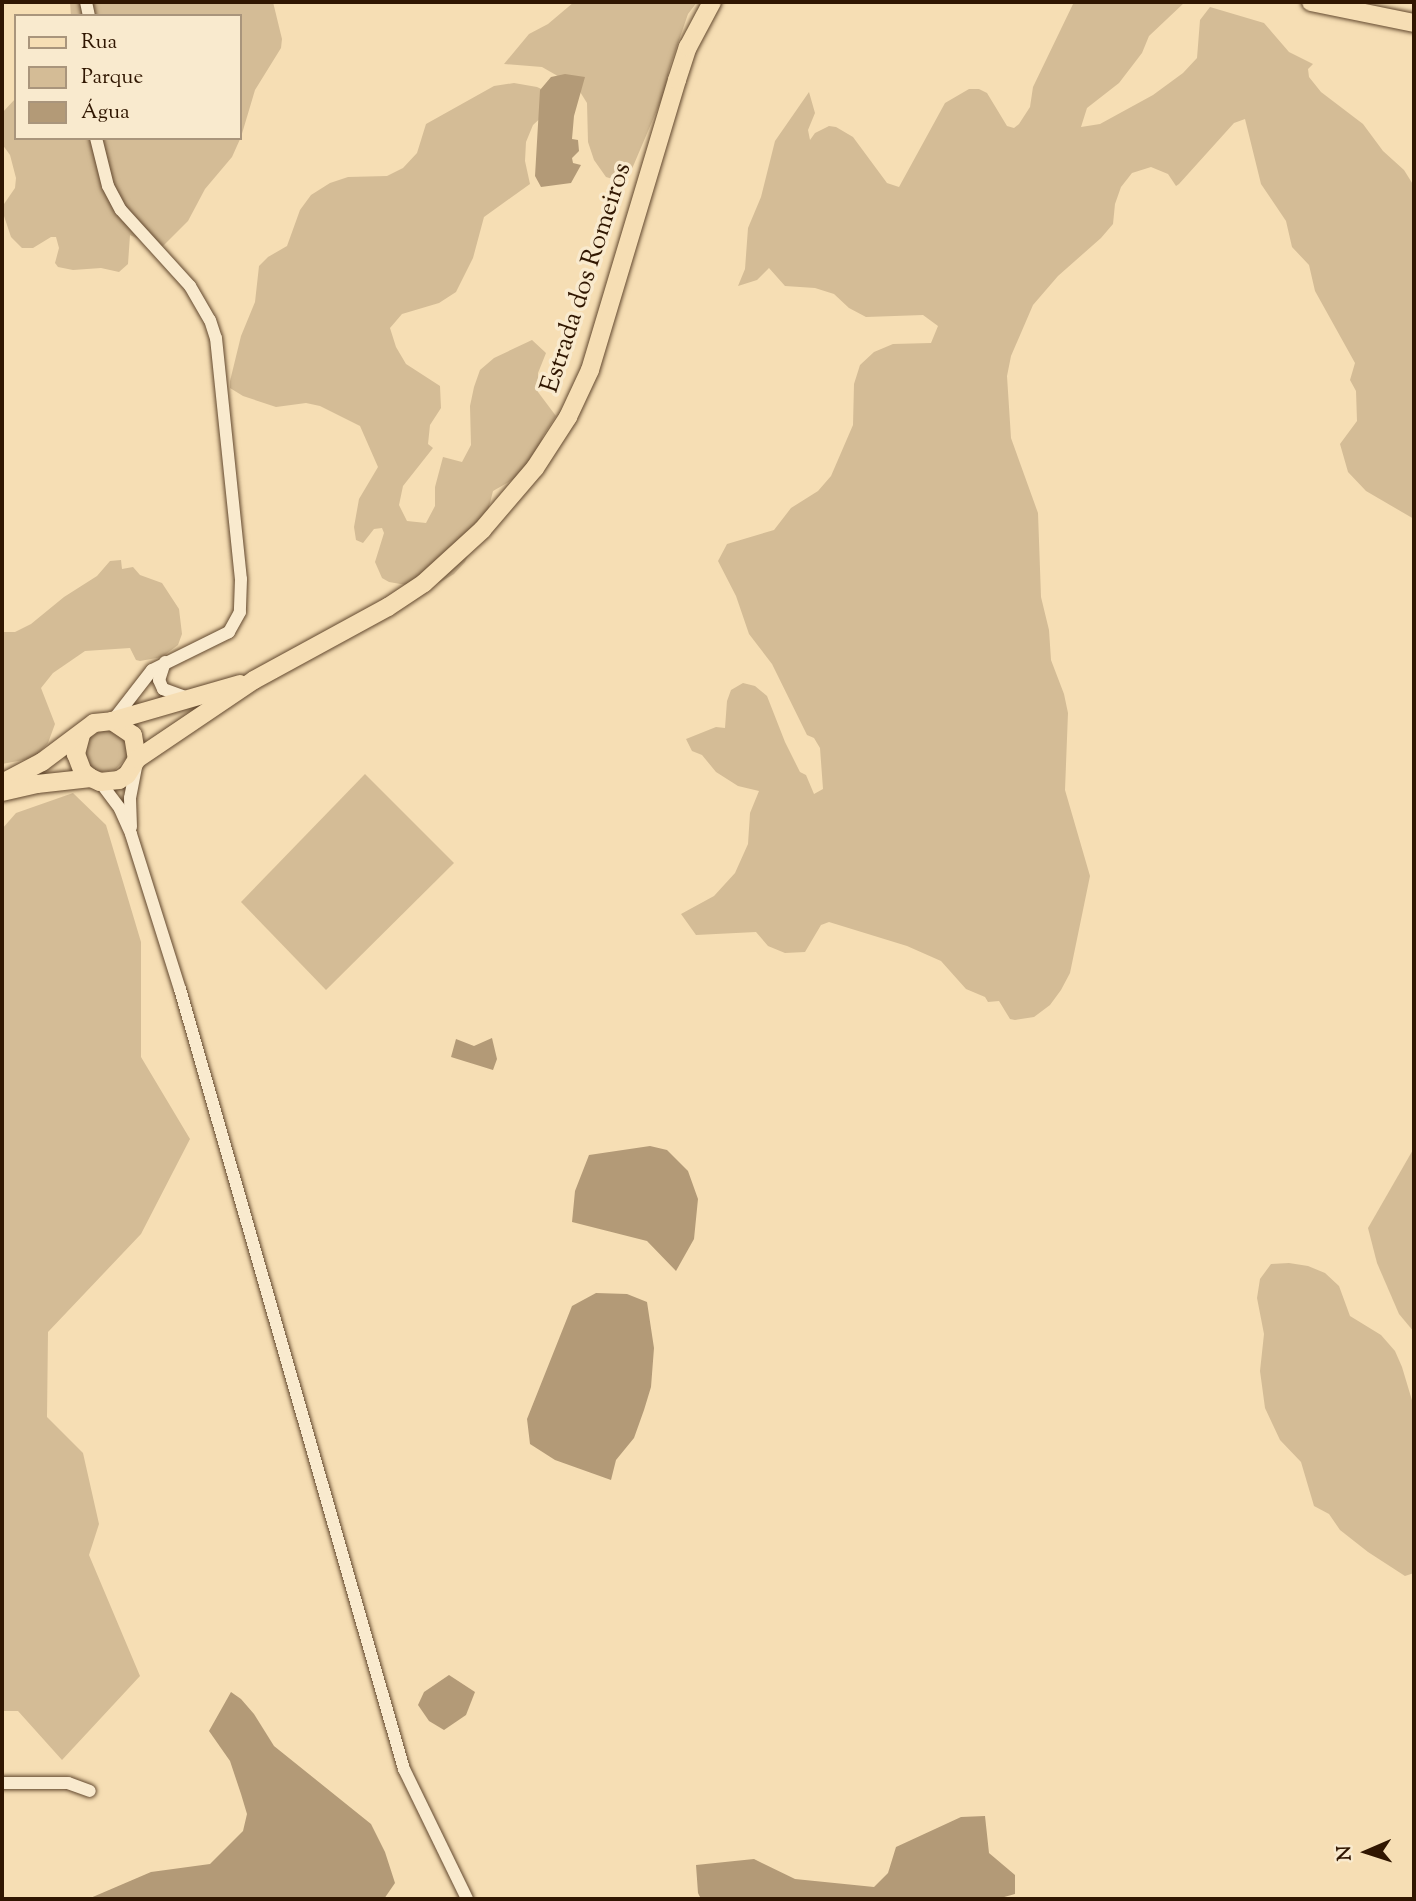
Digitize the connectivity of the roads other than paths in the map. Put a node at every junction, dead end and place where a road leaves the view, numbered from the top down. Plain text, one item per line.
1 (712, 2) edge
2 (1311, 2) edge
3 (1414, 23) edge
4 (96, 140) edge
5 (165, 662) junction
6 (254, 680) junction
7 (188, 698) junction
8 (112, 721) junction
9 (81, 735) junction
10 (137, 759) junction
11 (95, 780) junction
12 (2, 783) edge
13 (2, 792) edge
14 (131, 834) junction
15 (2, 1783) edge
16 (90, 1791) dead end
17 (467, 1899) edge

1 - 6 main road, Estrada dos Romeiros
2 - 3 main road
4 - 5 street
5 - 7 street
5 - 8 street
6 - 7 main road, Estrada dos Romeiros
6 - 10 main road, Estrada dos Romeiros
7 - 8 main road, Estrada dos Romeiros
8 - 9 main road, Estrada dos Romeiros
8 - 10 main road
9 - 11 main road
9 - 12 main road, Estrada dos Romeiros
10 - 11 main road, Estrada dos Romeiros
10 - 14 street
11 - 13 main road, Estrada dos Romeiros
11 - 14 street
14 - 17 street
15 - 16 street

